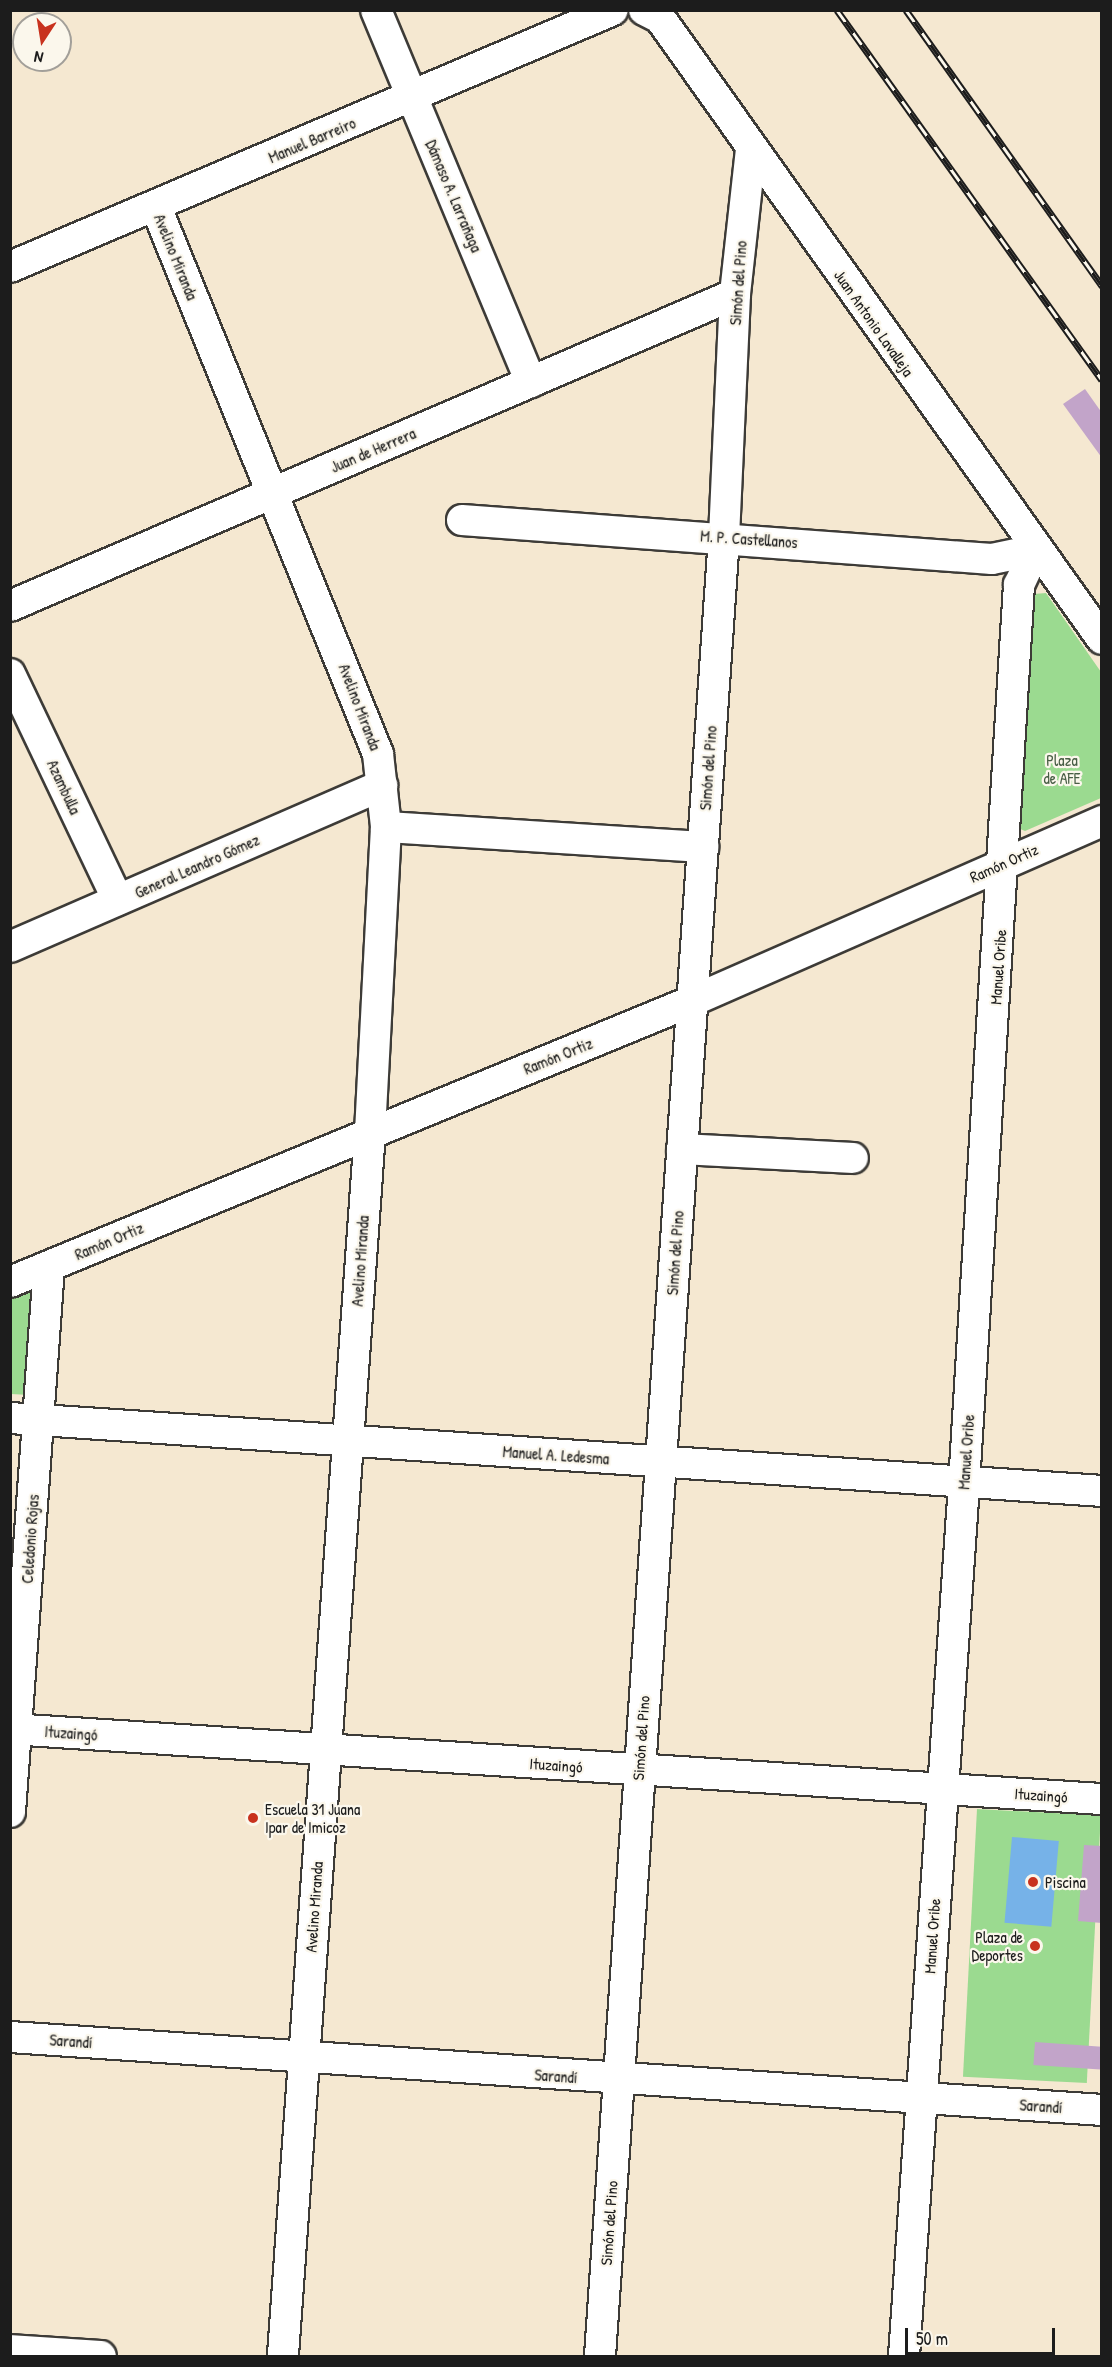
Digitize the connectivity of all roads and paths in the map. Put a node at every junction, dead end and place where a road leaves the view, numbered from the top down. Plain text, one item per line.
1 (376, 10) edge
2 (613, 10) edge
3 (644, 10) edge
4 (413, 97) junction
5 (751, 150) junction
6 (156, 207) junction
7 (10, 267) edge
8 (735, 294) junction
9 (531, 382) junction
10 (272, 493) junction
11 (462, 520) dead end
12 (724, 537) junction
13 (1035, 549) junction
14 (10, 606) edge
15 (1101, 639) edge
16 (10, 674) edge
17 (382, 785) junction
18 (1101, 821) edge
19 (386, 827) junction
20 (703, 847) junction
21 (1004, 863) junction
22 (118, 900) junction
23 (10, 947) edge
24 (692, 1001) junction
25 (370, 1132) junction
26 (682, 1149) junction
27 (853, 1158) dead end
28 (49, 1266) junction
29 (10, 1282) edge
30 (24, 1418) edge
31 (346, 1440) junction
32 (661, 1462) junction
33 (964, 1484) junction
34 (1101, 1491) edge
35 (13, 1729) edge
36 (324, 1749) junction
37 (638, 1771) junction
38 (942, 1788) junction
39 (1101, 1799) edge
40 (10, 1812) edge
41 (10, 2037) edge
42 (304, 2059) junction
43 (619, 2080) junction
44 (921, 2096) junction
45 (1101, 2110) edge
46 (10, 2350) edge
47 (101, 2356) edge
48 (283, 2356) edge
49 (600, 2356) edge
50 (904, 2356) edge

1 - 4 street, Dámaso A. Larrañaga
2 - 4 street, Manuel Barreiro
3 - 5 street, Juan Antonio Lavalleja
4 - 6 street, Manuel Barreiro
4 - 9 street, Dámaso A. Larrañaga
5 - 8 street, Simón del Pino
5 - 13 street, Juan Antonio Lavalleja
6 - 7 street, Manuel Barreiro
6 - 10 street, Avelino Miranda
8 - 9 street, Juan de Herrera
8 - 12 street, Simón del Pino
9 - 10 street, Juan de Herrera
10 - 14 street, Juan de Herrera
10 - 17 street, Avelino Miranda
11 - 12 street, M. P. Castellanos
12 - 13 street, M. P. Castellanos
12 - 20 street, Simón del Pino
13 - 15 street, Juan Antonio Lavalleja
13 - 21 street, Manuel Oribe
16 - 22 street, Azambulla
17 - 19 street, Avelino Miranda
17 - 22 street, General Leandro Gómez
18 - 21 street, Ramón Ortiz
19 - 20 street
19 - 25 street, Avelino Miranda
20 - 24 street, Simón del Pino
21 - 24 street, Ramón Ortiz
21 - 33 street, Manuel Oribe
22 - 23 street, General Leandro Gómez
24 - 25 street, Ramón Ortiz
24 - 26 street, Simón del Pino
25 - 28 street, Ramón Ortiz
25 - 31 street, Avelino Miranda
26 - 27 street
26 - 32 street, Simón del Pino
28 - 29 street, Ramón Ortiz
28 - 30 street, Celedonio Rojas
30 - 31 street, Manuel A. Ledesma
30 - 35 street, Celedonio Rojas
31 - 32 street, Manuel A. Ledesma
31 - 36 street, Avelino Miranda
32 - 33 street, Manuel A. Ledesma
32 - 37 street, Simón del Pino
33 - 34 street, Manuel A. Ledesma
33 - 38 street, Manuel Oribe
35 - 36 street, Ituzaingó
35 - 40 street, Celedonio Rojas
36 - 37 street, Ituzaingó
36 - 42 street, Avelino Miranda
37 - 38 street, Ituzaingó
37 - 43 street, Simón del Pino
38 - 39 street, Ituzaingó
38 - 44 street, Manuel Oribe
41 - 42 street, Sarandí
42 - 43 street, Sarandí
42 - 48 street, Avelino Miranda
43 - 44 street, Sarandí
43 - 49 street, Simón del Pino
44 - 45 street, Sarandí
44 - 50 street, Manuel Oribe
46 - 47 street

